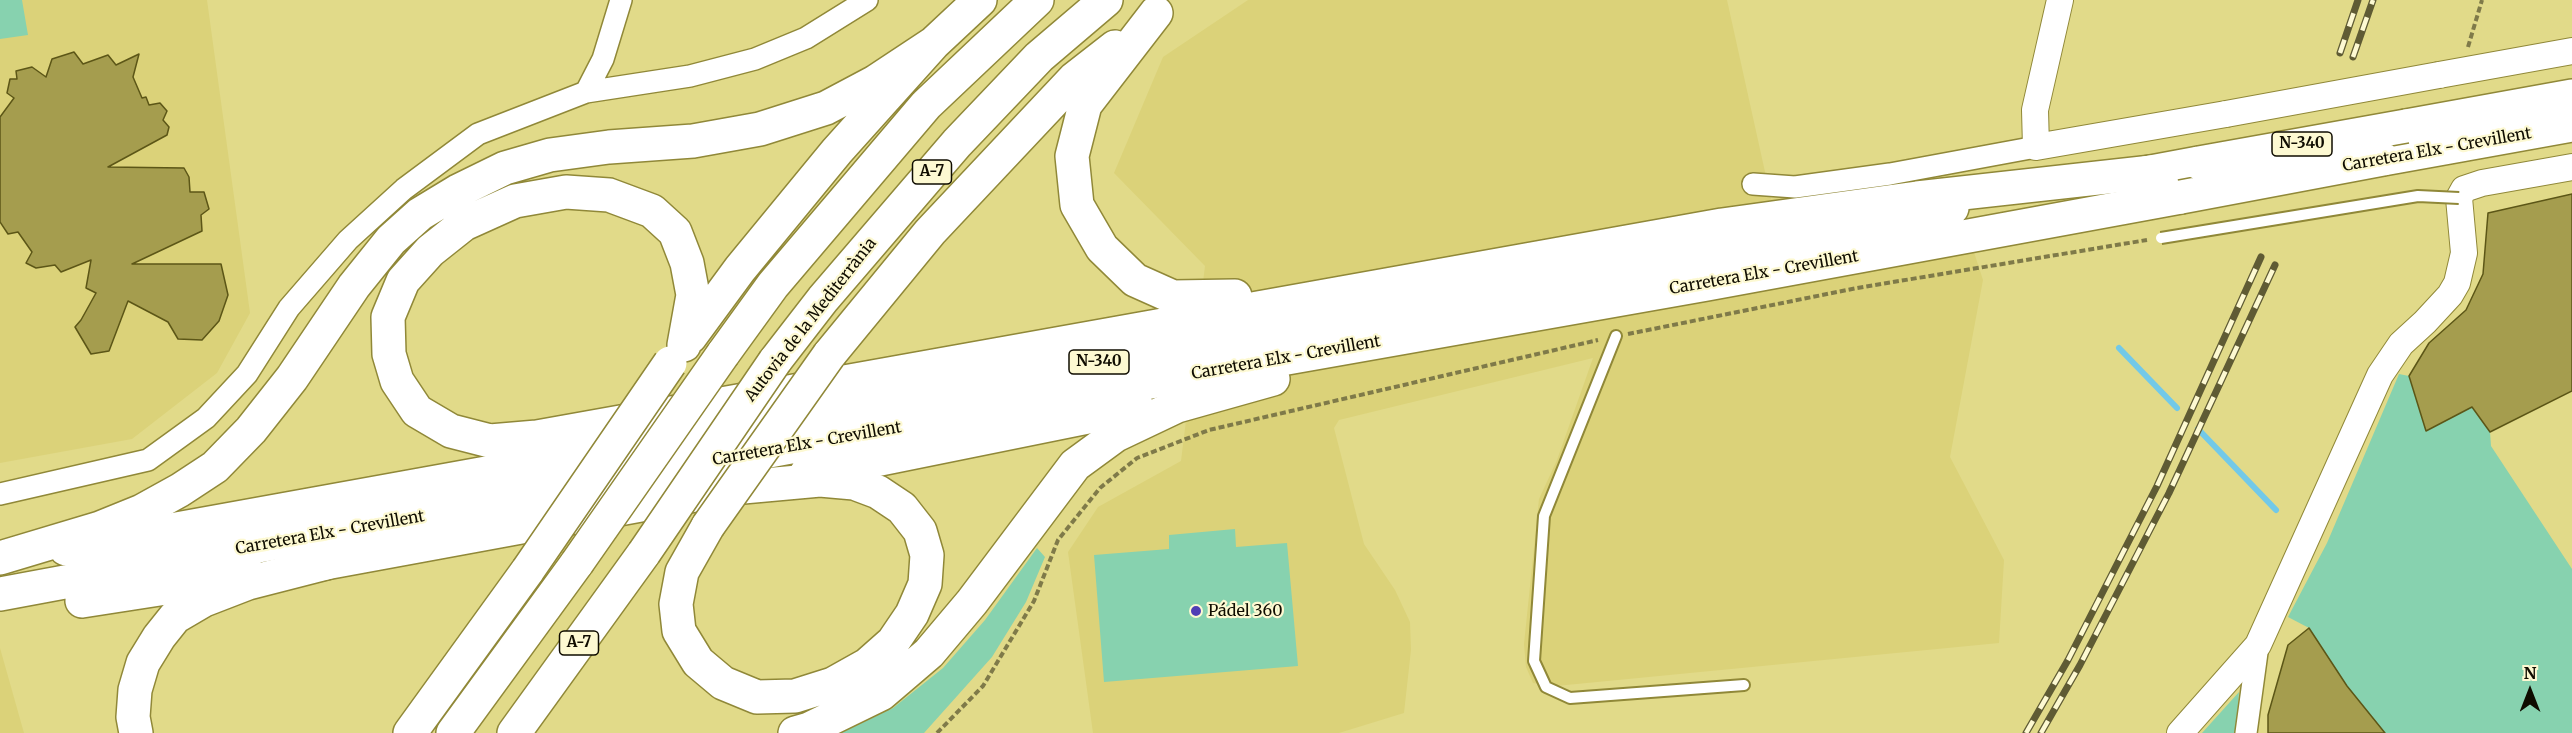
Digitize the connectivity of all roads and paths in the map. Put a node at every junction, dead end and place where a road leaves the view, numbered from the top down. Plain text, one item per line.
1 (621, 0) edge
2 (867, 0) edge
3 (980, 0) edge
4 (1036, 0) edge
5 (1106, 0) edge
6 (2060, 0) edge
7 (2482, 0) edge
8 (1165, 7) edge
9 (934, 43) junction
10 (2572, 51) edge
11 (2450, 73) junction
12 (586, 92) junction
13 (2572, 96) edge
14 (2572, 125) edge
15 (2036, 147) junction
16 (2572, 167) edge
17 (2152, 171) junction
18 (2482, 183) junction
19 (1753, 184) dead end
20 (2458, 198) junction
21 (2161, 238) joint
22 (1487, 266) junction
23 (1707, 284) junction
24 (1616, 336) junction
25 (677, 354) junction
26 (1273, 379) junction
27 (743, 487) junction
28 (0, 494) edge
29 (0, 559) edge
30 (326, 563) junction
31 (0, 594) edge
32 (0, 613) edge
33 (2258, 645) junction
34 (2254, 670) junction
35 (1744, 685) dead end
36 (136, 733) edge
37 (410, 733) edge
38 (453, 733) edge
39 (514, 733) edge
40 (795, 733) edge
41 (937, 733) edge
42 (2180, 733) edge
43 (2192, 733) edge
44 (2246, 733) edge

1 - 12 street
2 - 12 street
3 - 9 highway
4 - 38 highway, bridge
5 - 39 highway, Autovia de la Mediterrània / A-7, bridge
6 - 15 street
7 - 11 path
8 - 22 highway
8 - 27 highway, bridge
9 - 25 highway
9 - 29 highway
10 - 11 street
11 - 15 street, bridge
12 - 28 street
13 - 17 highway, Carretera Elx - Crevillent / N-340, bridge
14 - 23 highway, Carretera Elx - Crevillent / N-340, bridge
15 - 19 street
16 - 18 street
17 - 22 highway
17 - 29 highway, Carretera Elx - Crevillent / N-340
18 - 20 street
18 - 34 street
20 - 21 lane, bridge
20 - 33 street
21 - 24 path
22 - 25 highway
23 - 26 highway
23 - 31 highway, Carretera Elx - Crevillent / N-340
24 - 35 lane
24 - 41 path
25 - 37 highway, bridge
26 - 27 highway
26 - 40 highway
27 - 30 highway
30 - 32 highway
30 - 36 highway
33 - 34 street
33 - 42 street
34 - 43 street
34 - 44 street

